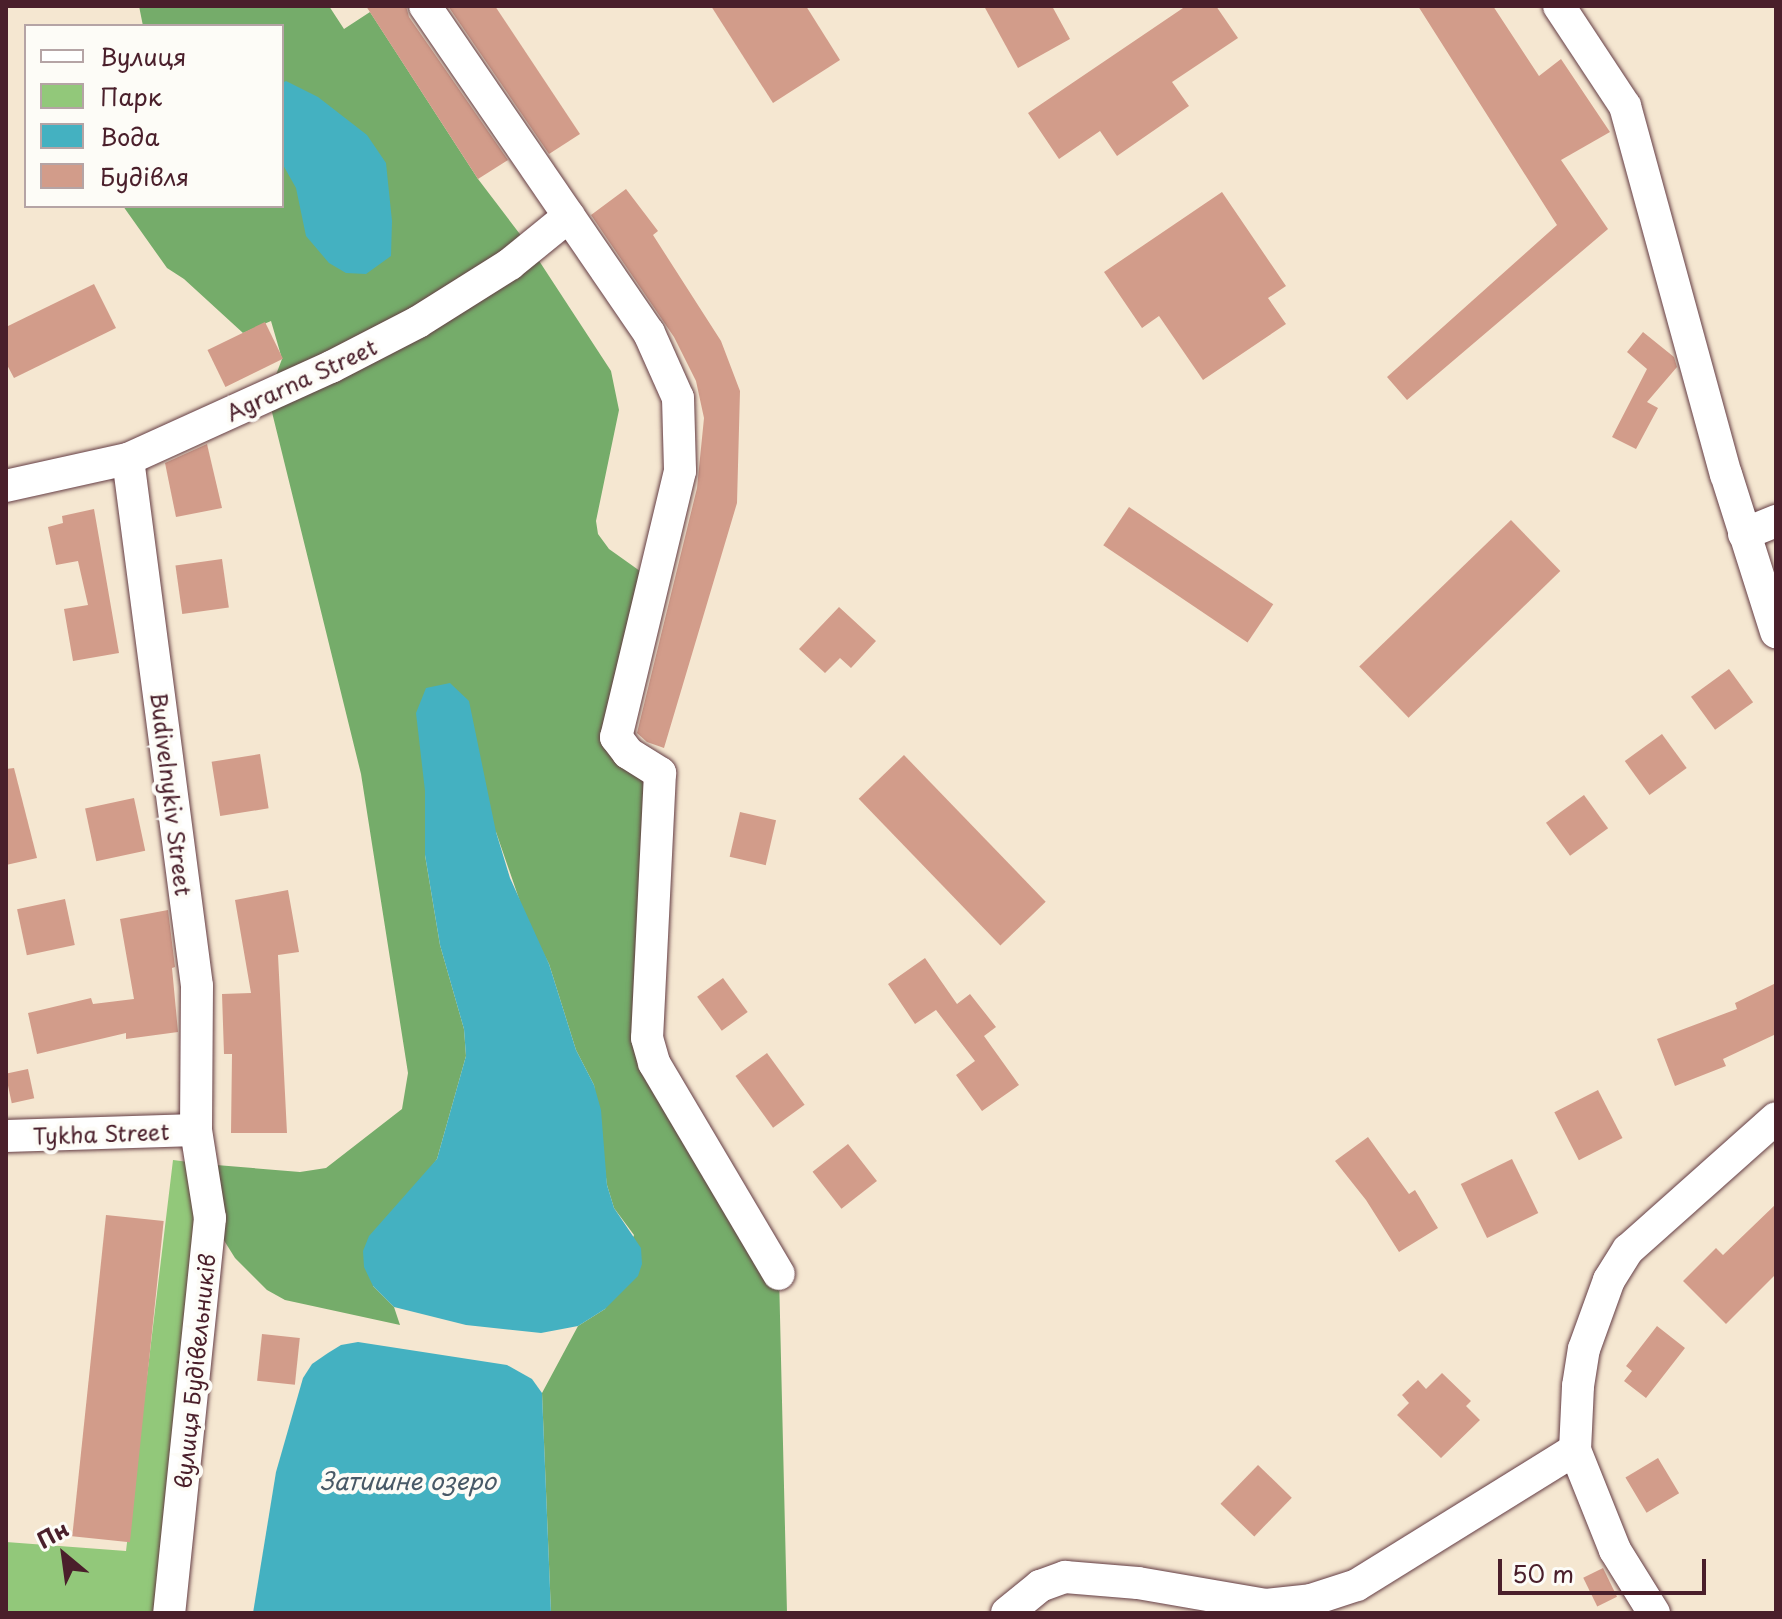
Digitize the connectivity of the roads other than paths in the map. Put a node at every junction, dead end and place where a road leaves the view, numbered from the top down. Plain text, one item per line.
1 (425, 6) edge
2 (1559, 6) edge
3 (569, 216) junction
4 (128, 459) junction
5 (6, 486) edge
6 (1776, 521) edge
7 (1744, 534) junction
8 (1776, 632) edge
9 (1776, 1118) edge
10 (196, 1130) junction
11 (6, 1136) edge
12 (779, 1274) dead end
13 (1575, 1450) junction
14 (169, 1613) edge
15 (1007, 1613) edge
16 (1654, 1613) edge

1 - 3 street
2 - 7 street
3 - 4 street, Agrarna Street
3 - 12 street
4 - 5 street, Agrarna Street
4 - 10 street, Budivelnykiv Street
6 - 7 street
7 - 8 street
9 - 13 street
10 - 11 street, Tykha Street
10 - 14 street, вулиця Будівельників
13 - 15 street
13 - 16 street

